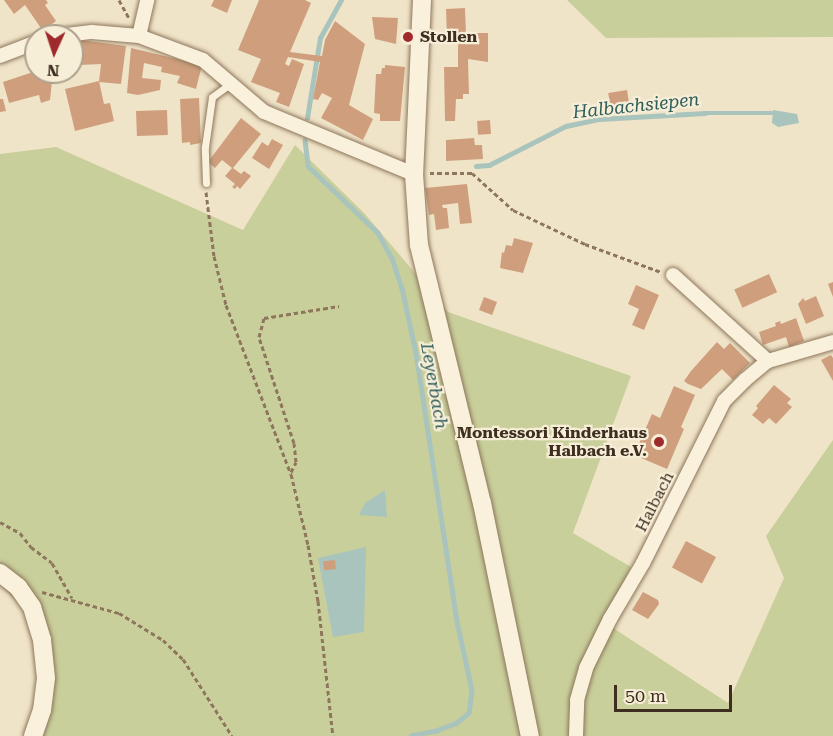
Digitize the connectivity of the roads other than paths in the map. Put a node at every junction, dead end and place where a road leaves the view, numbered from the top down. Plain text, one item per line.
1 (147, 0) edge
2 (422, 0) edge
3 (84, 33) edge
4 (139, 36) junction
5 (24, 47) edge
6 (0, 56) edge
7 (231, 83) junction
8 (414, 174) junction
9 (206, 183) road end
10 (673, 275) road end
11 (833, 342) edge
12 (768, 361) junction
13 (0, 573) edge
14 (33, 736) edge
15 (530, 736) edge
16 (576, 736) edge

1 - 4 street
2 - 8 main road
3 - 4 street
4 - 7 street
5 - 6 street
7 - 8 street
7 - 9 lane
8 - 15 main road
10 - 12 street
11 - 12 street, Halbach
12 - 16 street, Halbach
13 - 14 main road

